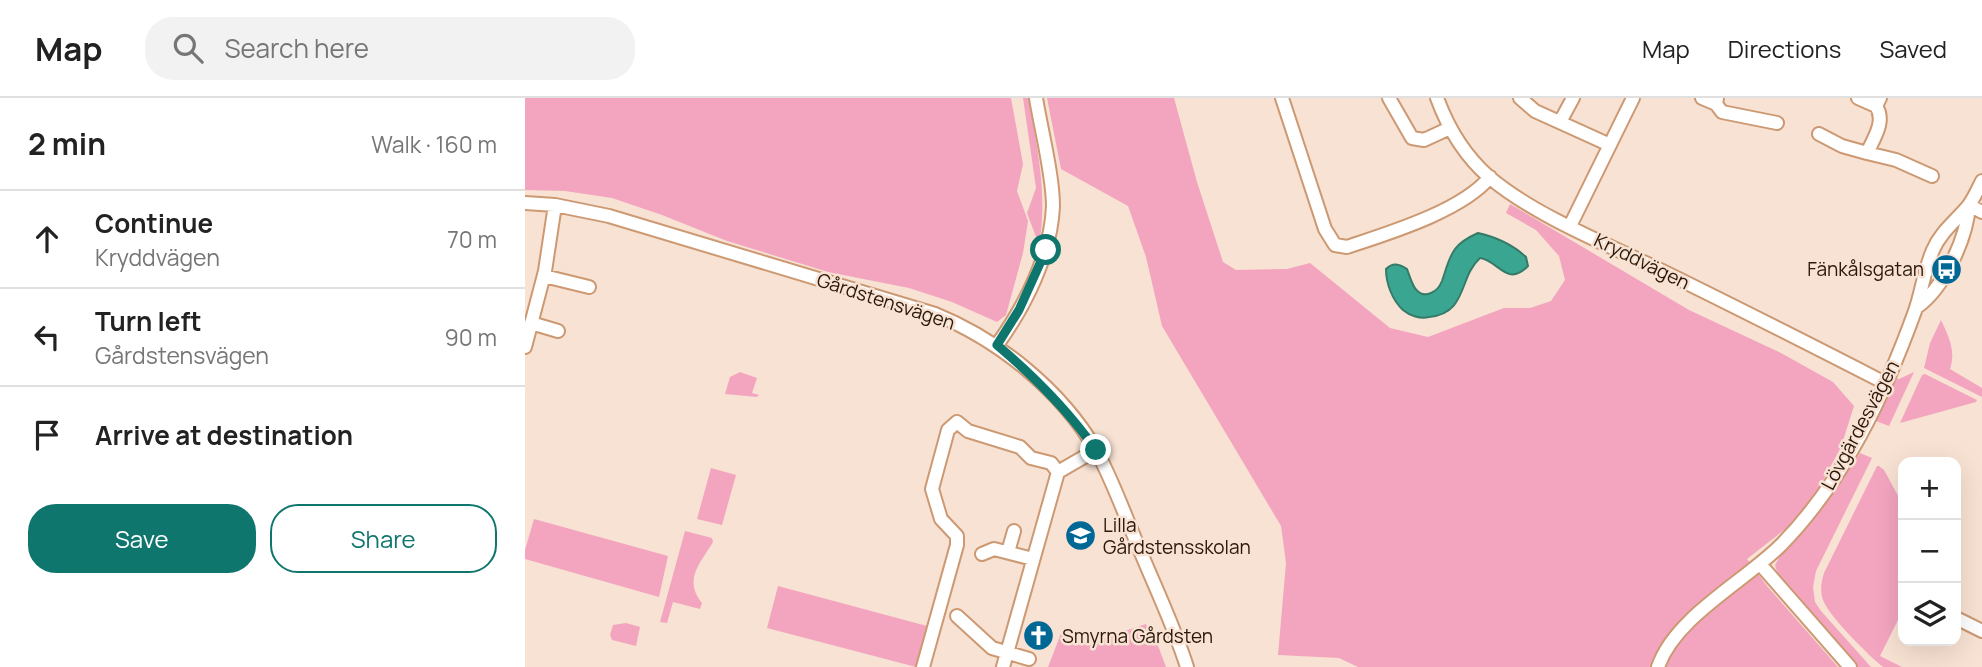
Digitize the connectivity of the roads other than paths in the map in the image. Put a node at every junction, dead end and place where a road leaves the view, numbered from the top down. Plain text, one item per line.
1 (1036, 98) edge
2 (1282, 98) edge
3 (1389, 98) edge
4 (1437, 98) edge
5 (1520, 98) edge
6 (1573, 98) edge
7 (1633, 98) edge
8 (1702, 98) edge
9 (1858, 98) edge
10 (1717, 101) edge
11 (1878, 102) edge
12 (1560, 122) junction
13 (1777, 123) dead end
14 (1450, 128) junction
15 (1819, 135) dead end
16 (1610, 145) junction
17 (1867, 153) junction
18 (1932, 176) dead end
19 (1490, 177) junction
20 (1982, 181) edge
21 (525, 203) edge
22 (555, 205) junction
23 (1969, 205) junction
24 (1982, 212) edge
25 (1570, 226) junction
26 (544, 276) junction
27 (589, 287) dead end
28 (1916, 307) junction
29 (531, 323) junction
30 (558, 331) dead end
31 (997, 345) junction
32 (525, 347) edge
33 (1885, 383) junction
34 (1096, 450) junction
35 (1058, 472) junction
36 (1014, 531) dead end
37 (1008, 552) junction
38 (982, 554) dead end
39 (1033, 559) junction
40 (1760, 564) junction
41 (957, 616) dead end
42 (1961, 620) edge
43 (1982, 631) edge
44 (1007, 653) junction
45 (1029, 659) dead end
46 (923, 667) edge
47 (1003, 667) edge
48 (1187, 667) edge
49 (1658, 667) edge
50 (1850, 667) edge

1 - 31 street
2 - 19 street
3 - 14 street
4 - 14 street, Kryddvägen
5 - 12 street
6 - 12 street
7 - 16 street
8 - 10 street
9 - 11 street
10 - 13 street
11 - 17 street
12 - 16 street
14 - 19 street, Kryddvägen
15 - 17 street
16 - 25 street
17 - 18 street
19 - 25 street, Kryddvägen
20 - 23 street, Lövgärdesvägen
21 - 22 street, Gårdstensvägen
22 - 26 street
22 - 31 street, Gårdstensvägen
23 - 24 street
23 - 28 street, Lövgärdesvägen
23 - 28 street, Lövgärdesvägen
25 - 33 street, Kryddvägen
26 - 27 street
26 - 29 street
28 - 33 street, Lövgärdesvägen
29 - 30 street
29 - 32 street
31 - 34 street, Gårdstensvägen
33 - 40 street, Lövgärdesvägen
34 - 35 street
34 - 48 street, Gårdstensvägen
35 - 39 street
35 - 46 street
36 - 37 street
37 - 38 street
37 - 39 street
39 - 44 street
40 - 49 street, Lövgärdesvägen
40 - 50 street
41 - 44 street
42 - 43 street
44 - 45 street
44 - 47 street

